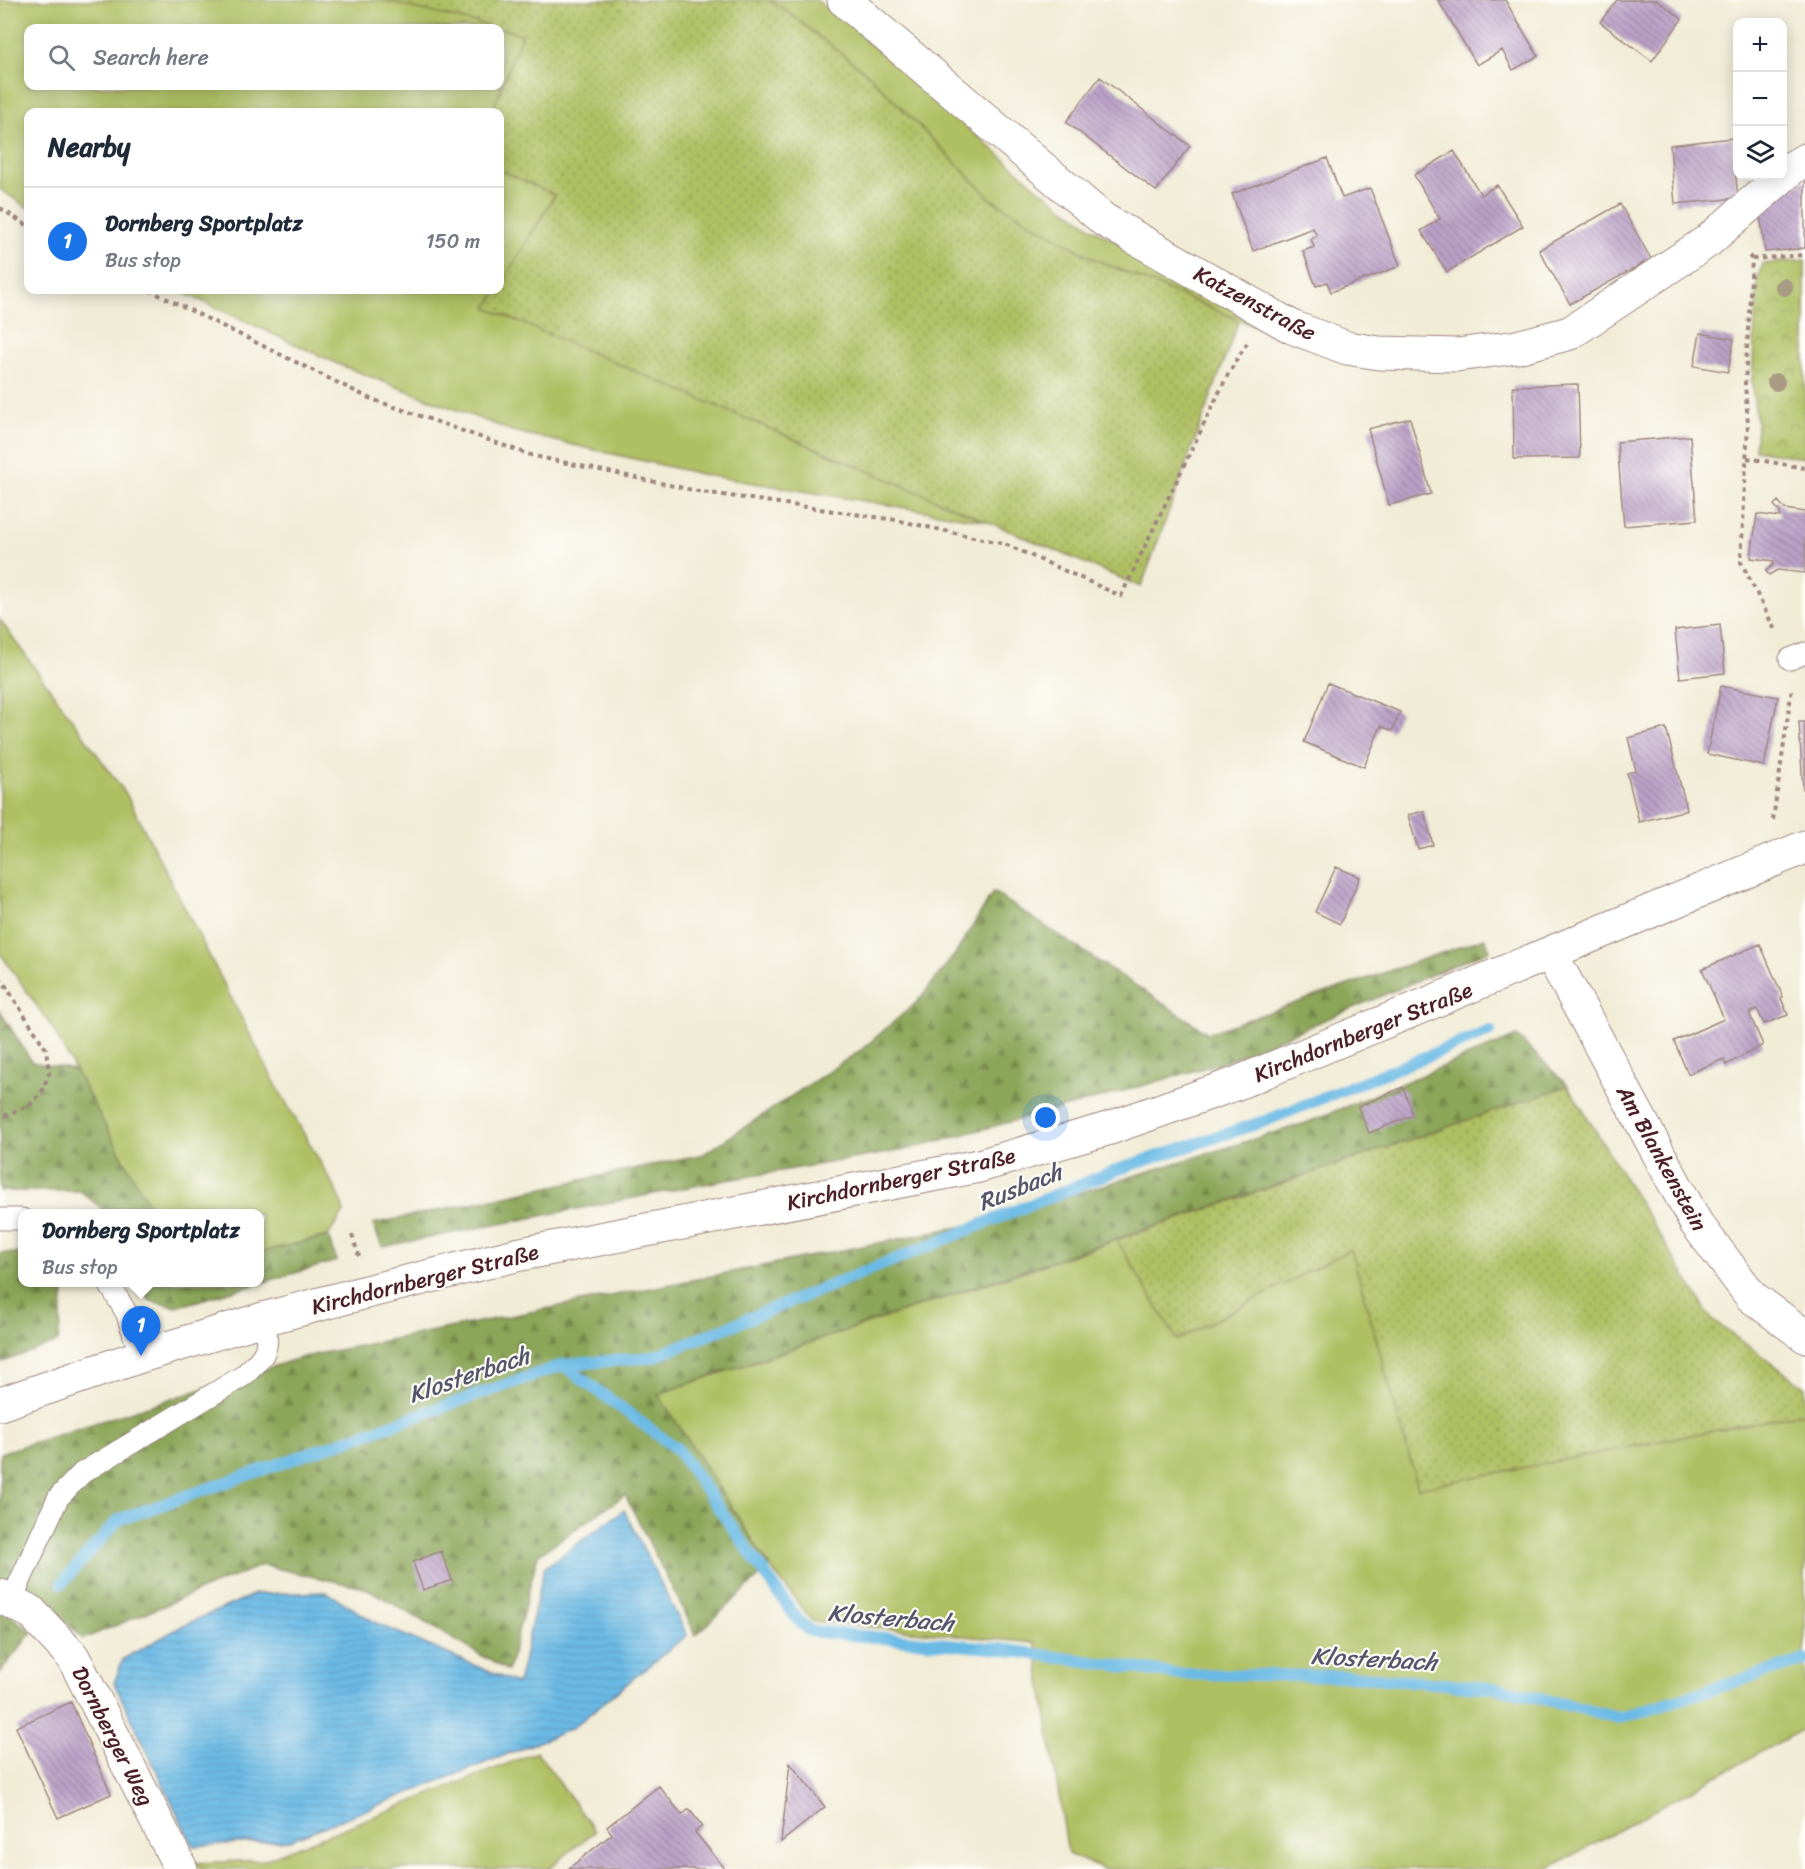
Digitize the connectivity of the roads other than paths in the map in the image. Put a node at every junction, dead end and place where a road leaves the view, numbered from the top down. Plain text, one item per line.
1 (844, 0) edge
2 (1805, 160) edge
3 (1805, 847) edge
4 (1551, 954) junction
5 (0, 1220) edge
6 (18, 1220) edge
7 (111, 1287) edge
8 (263, 1319) junction
9 (1805, 1336) edge
10 (141, 1356) junction
11 (0, 1404) edge
12 (14, 1603) edge
13 (181, 1869) edge

1 - 2 street, Katzenstraße
3 - 4 street, Kirchdornberger Straße
4 - 8 street, Kirchdornberger Straße
4 - 9 street, Am Blankenstein
5 - 6 lane
7 - 10 lane
8 - 10 street, Kirchdornberger Straße
8 - 12 lane
10 - 11 street, Kirchdornberger Straße
12 - 13 street, Dornberger Weg

